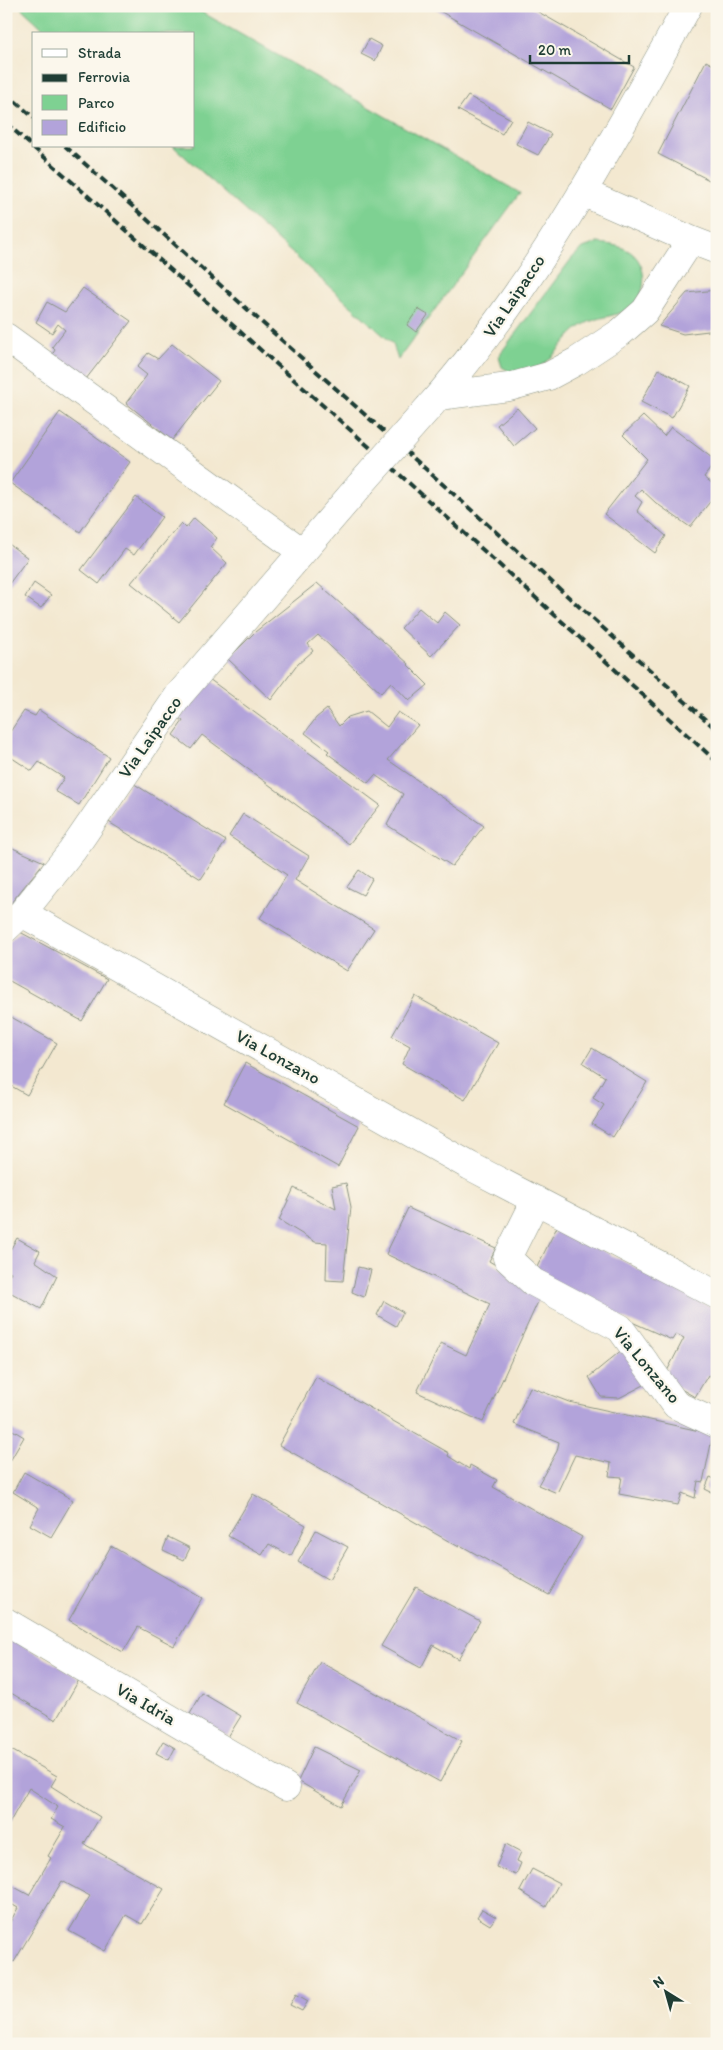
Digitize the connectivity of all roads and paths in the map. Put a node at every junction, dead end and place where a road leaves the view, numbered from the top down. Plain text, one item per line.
1 (688, 6) edge
2 (582, 192) junction
3 (691, 240) junction
4 (717, 250) edge
5 (6, 337) edge
6 (434, 401) junction
7 (301, 551) junction
8 (14, 920) edge
9 (536, 1200) junction
10 (717, 1295) edge
11 (717, 1424) edge
12 (6, 1622) edge
13 (286, 1787) dead end

1 - 2 street, Via Laipacco
2 - 3 street
2 - 6 street, Via Laipacco
3 - 4 street
3 - 6 street
5 - 7 street
6 - 7 street, Via Laipacco, bridge
7 - 8 street, Via Laipacco
8 - 9 street, Via Lonzano
9 - 10 street, Via Lonzano
9 - 11 street, Via Lonzano
12 - 13 street, Via Idria

